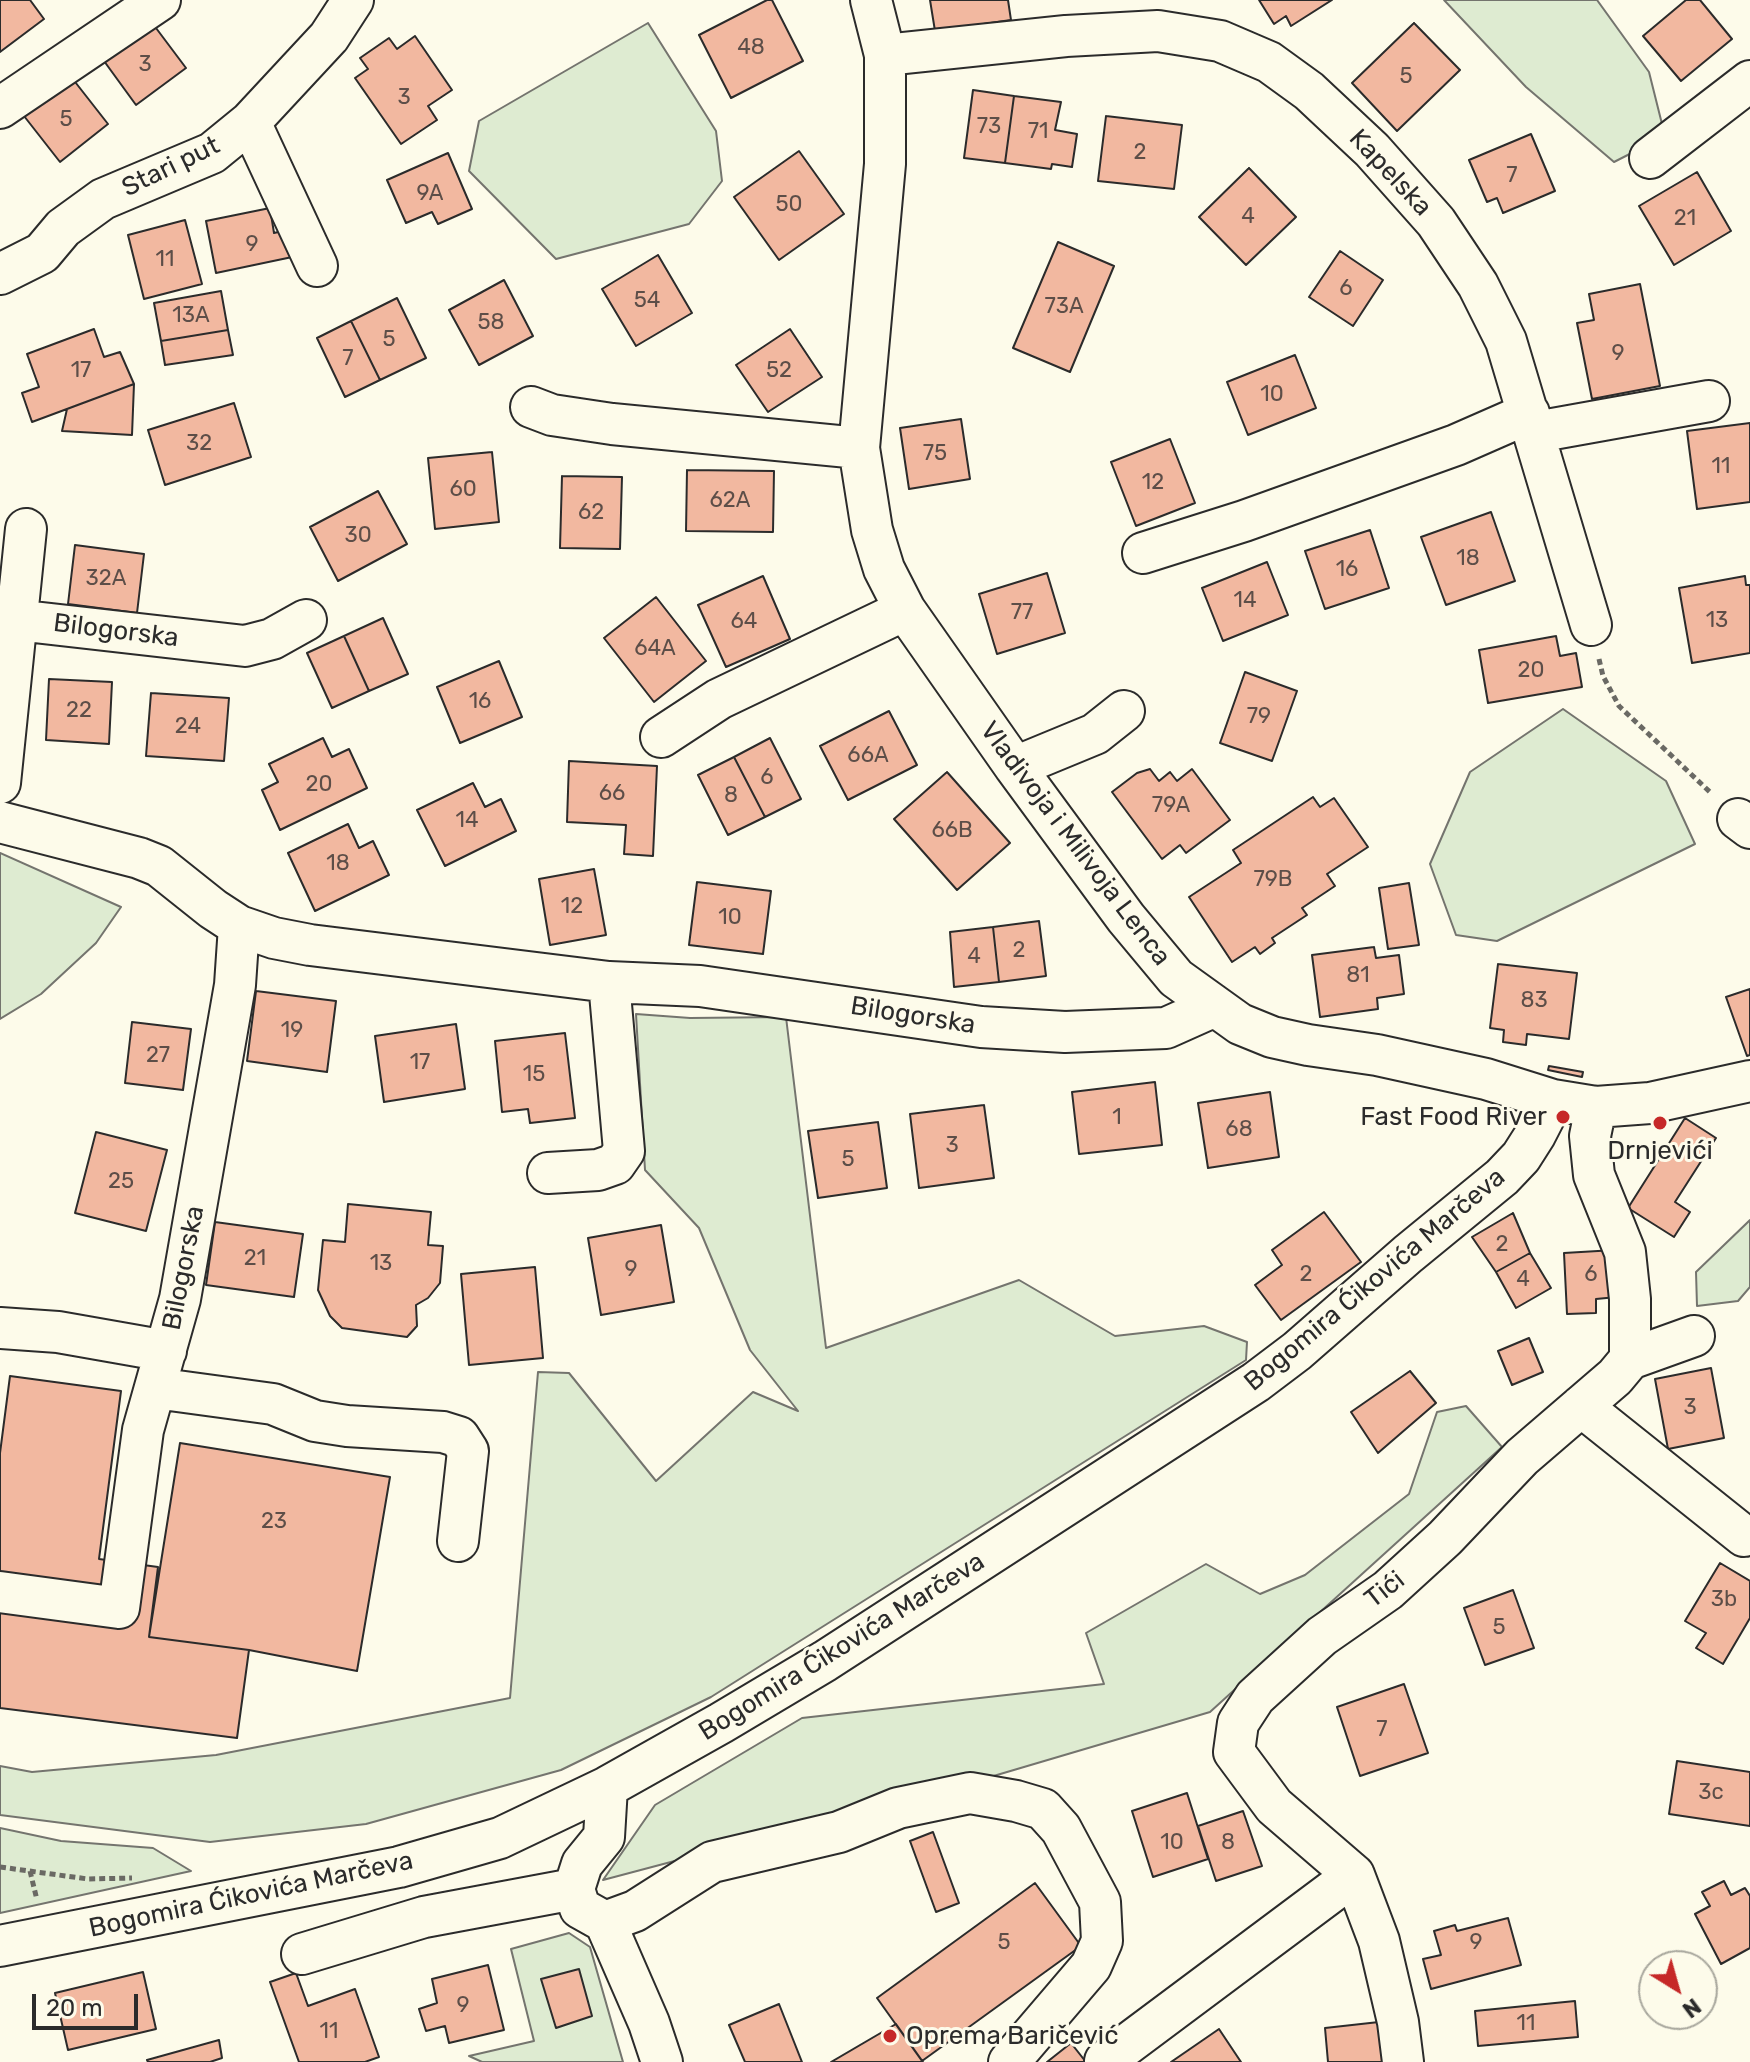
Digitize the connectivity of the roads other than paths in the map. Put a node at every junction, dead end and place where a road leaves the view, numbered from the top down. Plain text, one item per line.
1 (160, 0) edge
2 (353, 0) edge
3 (871, 0) edge
4 (1156, 16) edge
5 (885, 55) junction
6 (1750, 81) edge
7 (0, 108) edge
8 (250, 122) junction
9 (1650, 158) dead end
10 (317, 266) dead end
11 (0, 274) edge
12 (1709, 401) dead end
13 (531, 407) dead end
14 (1532, 423) junction
15 (859, 448) junction
16 (26, 529) dead end
17 (1143, 553) dead end
18 (905, 610) junction
19 (16, 620) junction
20 (306, 620) dead end
21 (1591, 625) road end
22 (1124, 711) dead end
23 (661, 737) dead end
24 (1015, 767) junction
25 (0, 783) edge
26 (0, 822) edge
27 (239, 926) junction
28 (609, 982) junction
29 (1213, 1007) junction
30 (1750, 1081) edge
31 (1553, 1100) junction
32 (1596, 1107) junction
33 (1592, 1154) junction
34 (548, 1173) dead end
35 (1505, 1173) junction
36 (0, 1328) edge
37 (1694, 1336) dead end
38 (1630, 1359) junction
39 (161, 1370) junction
40 (1581, 1406) junction
41 (1744, 1536) dead end
42 (458, 1541) dead end
43 (0, 1592) edge
44 (607, 1787) junction
45 (1354, 1875) junction
46 (574, 1889) junction
47 (605, 1922) junction
48 (0, 1946) edge
49 (302, 1954) dead end
50 (1105, 2061) edge
51 (662, 2062) edge
52 (1009, 2062) edge
53 (1403, 2062) edge

1 - 7 street
2 - 8 street, Stari put
3 - 5 street, Vladivoja i Milivoja Lenca
4 - 5 street, Kapelska
4 - 14 street, Kapelska
5 - 15 street, Vladivoja i Milivoja Lenca
6 - 9 street
8 - 10 street
8 - 11 street, Stari put
12 - 14 street
13 - 15 street
14 - 17 street
14 - 21 street, Kapelska
15 - 18 street, Vladivoja i Milivoja Lenca
16 - 19 street, Bilogorska
18 - 23 street
18 - 24 street, Vladivoja i Milivoja Lenca
19 - 20 street, Bilogorska
19 - 25 street, Bilogorska
22 - 24 street
24 - 29 street, Vladivoja i Milivoja Lenca
26 - 27 street, Bilogorska
27 - 28 street, Bilogorska
27 - 39 street, Bilogorska
28 - 29 street, Bilogorska
28 - 34 street
29 - 31 street, Vladivoja i Milivoja Lenca
30 - 32 street, Vladivoja i Milivoja Lenca
31 - 32 street, Vladivoja i Milivoja Lenca
31 - 35 street, Bogomira Ćikovića Marčeva
32 - 33 street
33 - 35 street
33 - 38 street
35 - 44 street, Bogomira Ćikovića Marčeva
36 - 39 street
37 - 38 street
38 - 40 street, Tići
39 - 42 street
39 - 43 street, Bilogorska
40 - 41 street
40 - 45 street, Tići
44 - 46 street
44 - 48 street, Bogomira Ćikovića Marčeva
45 - 50 street
45 - 53 street, Tići
46 - 47 street
46 - 49 street
47 - 51 street
47 - 52 street

